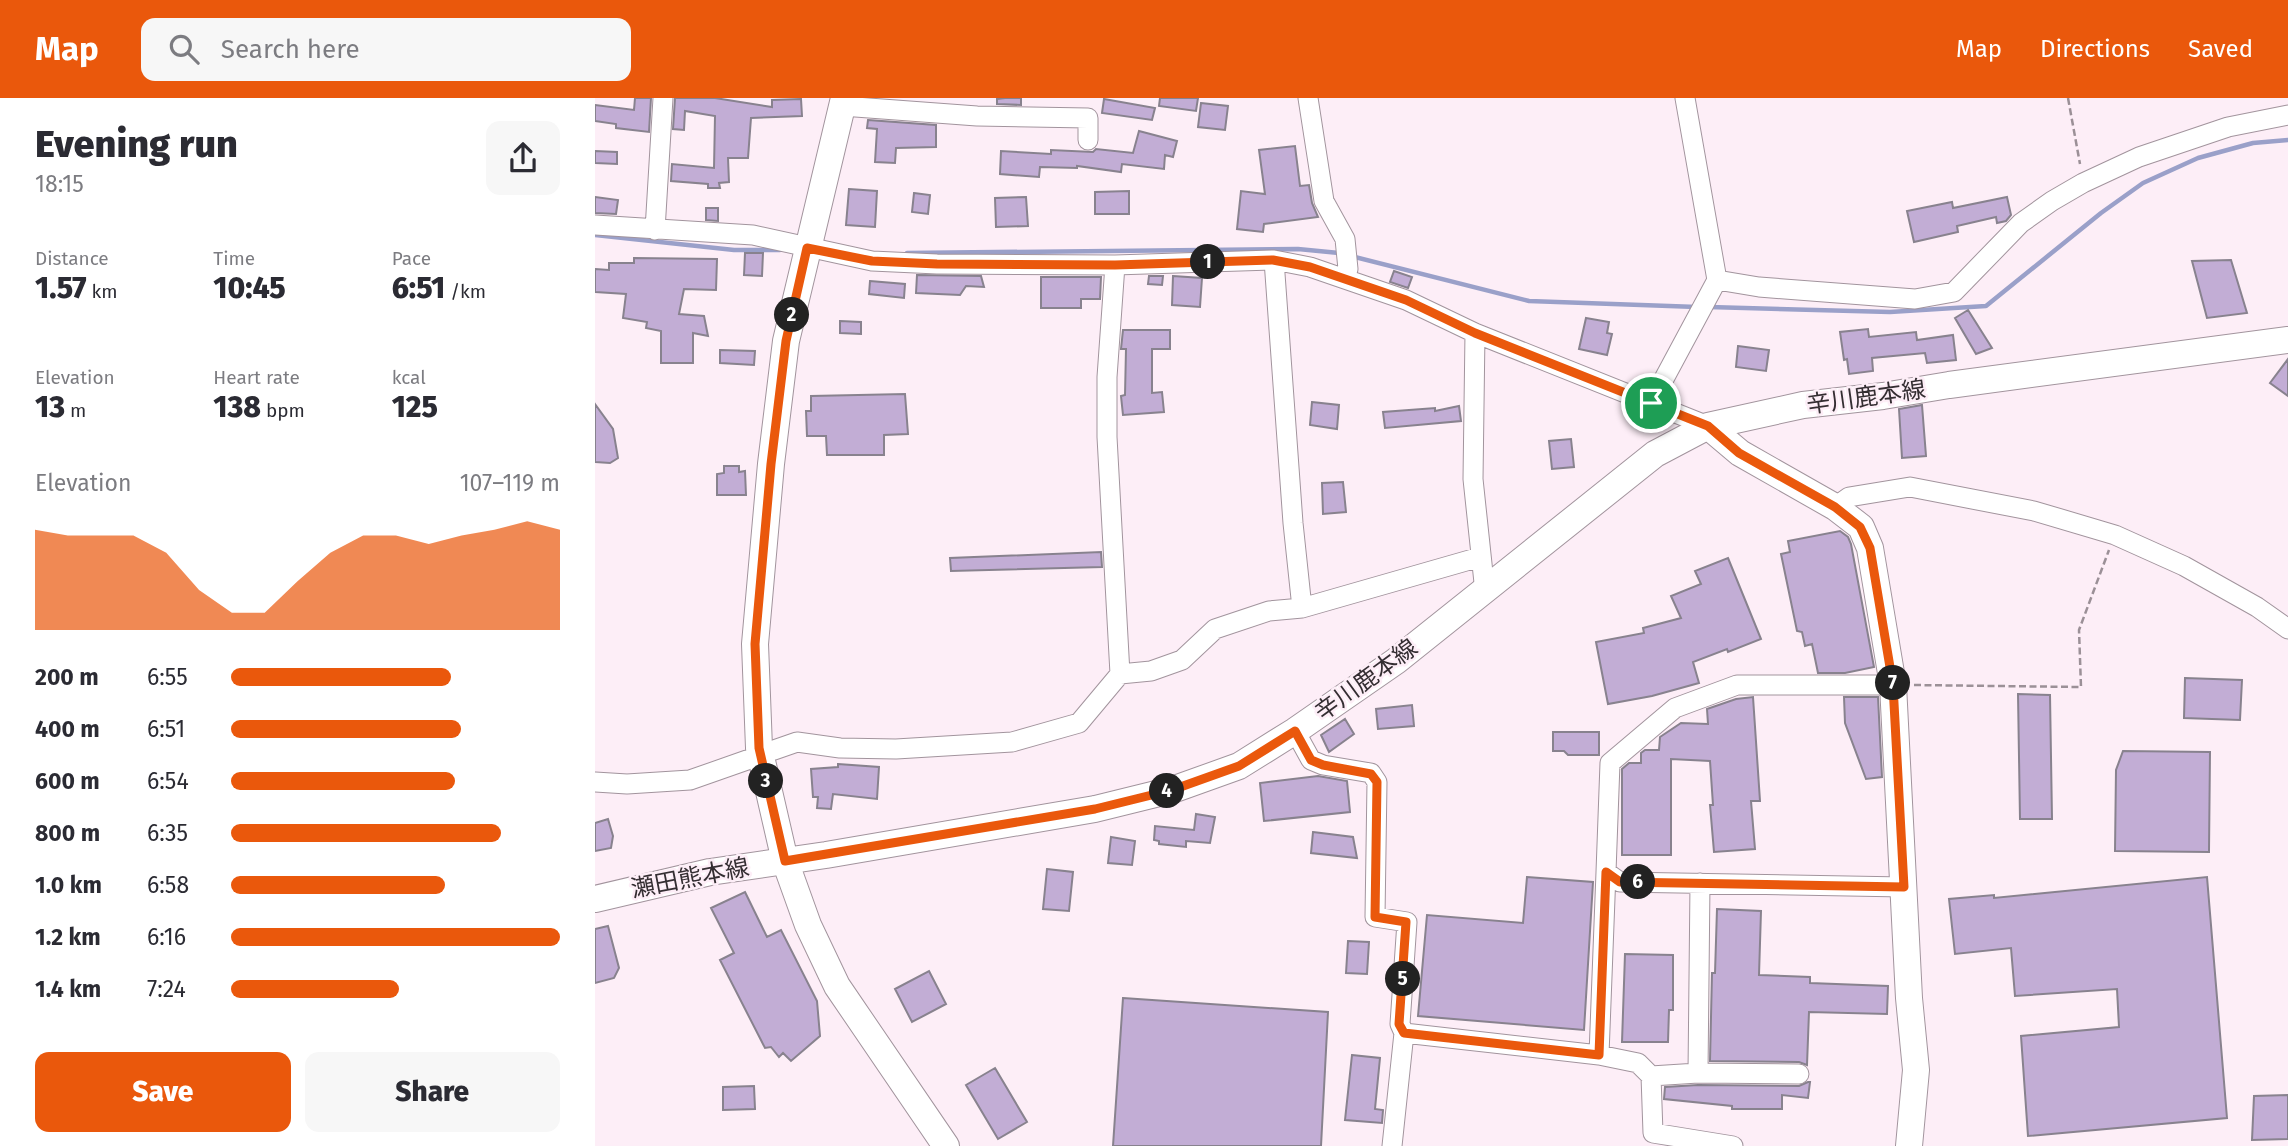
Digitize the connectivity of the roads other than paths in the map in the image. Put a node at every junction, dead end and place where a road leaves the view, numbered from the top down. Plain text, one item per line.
1 (663, 98) edge
2 (1308, 98) edge
3 (1685, 98) edge
4 (843, 102) edge
5 (2288, 115) edge
6 (1088, 140) dead end
7 (595, 225) edge
8 (655, 230) junction
9 (807, 248) junction
10 (1273, 260) junction
11 (1115, 265) junction
12 (1345, 278) junction
13 (1717, 280) junction
14 (1475, 333) junction
15 (2288, 340) edge
16 (1651, 403) junction
17 (1708, 426) junction
18 (1835, 507) junction
19 (1480, 557) junction
20 (1485, 592) junction
21 (1301, 608) junction
22 (2288, 629) edge
23 (1120, 674) junction
24 (1893, 685) junction
25 (1295, 731) junction
26 (774, 750) dead end
27 (747, 760) dead end
28 (595, 782) edge
29 (785, 861) junction
30 (1606, 872) junction
31 (1700, 883) junction
32 (1904, 887) junction
33 (595, 899) edge
34 (1404, 1033) junction
35 (1599, 1055) junction
36 (1698, 1073) junction
37 (1800, 1074) dead end
38 (1651, 1076) junction
39 (946, 1146) edge
40 (1392, 1146) edge
41 (1733, 1146) edge
42 (1909, 1146) edge

1 - 8 street
2 - 12 street
3 - 13 street
4 - 6 street
4 - 9 main road
5 - 13 street
7 - 8 street
8 - 9 street
9 - 11 street
9 - 29 main road
10 - 11 street
10 - 12 street
10 - 21 street
11 - 23 street
12 - 14 street
13 - 16 street
14 - 16 street
14 - 19 street
15 - 17 main road, 辛川鹿本線
16 - 17 street
17 - 18 main road
17 - 20 main road, 辛川鹿本線
18 - 22 street
18 - 24 main road
19 - 20 street
19 - 21 street
20 - 25 main road, 辛川鹿本線
21 - 23 street
23 - 26 street
24 - 30 street
24 - 32 main road
25 - 29 main road, 辛川鹿本線
25 - 34 street
27 - 28 street
29 - 33 main road, 瀬田熊本線
29 - 39 main road
30 - 31 street
30 - 35 street
31 - 32 street
31 - 36 street
32 - 42 main road
34 - 35 street
34 - 40 street
35 - 38 street
36 - 37 street
36 - 38 street
38 - 41 street

